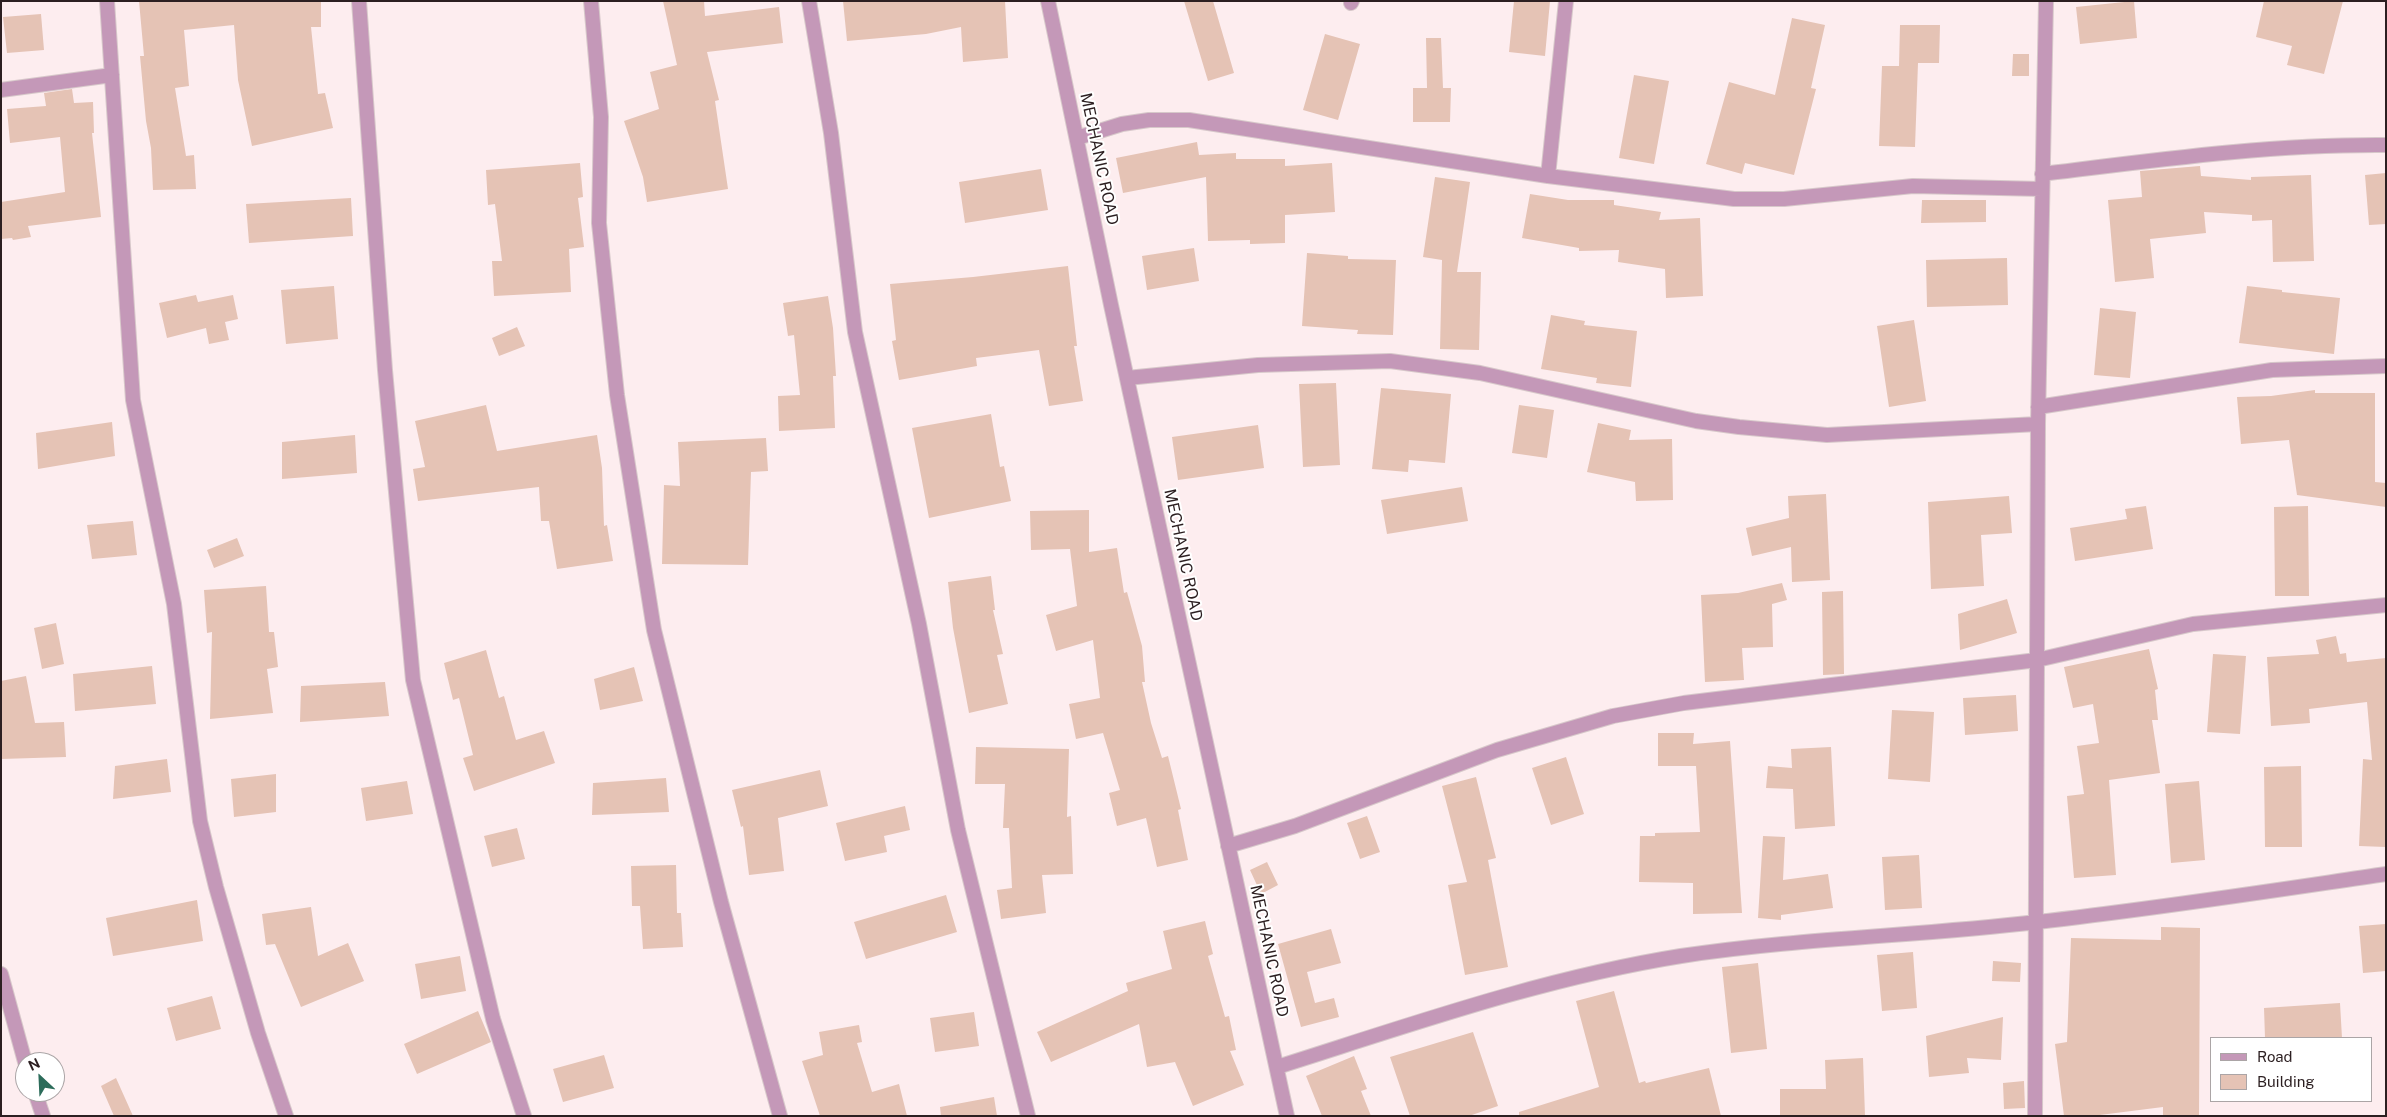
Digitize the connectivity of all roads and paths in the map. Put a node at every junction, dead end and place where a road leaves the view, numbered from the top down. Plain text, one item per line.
1 (107, 1) edge
2 (359, 1) edge
3 (591, 1) edge
4 (809, 1) edge
5 (1048, 1) edge
6 (1566, 1) edge
7 (2046, 1) edge
8 (112, 74) junction
9 (1, 90) edge
10 (1077, 138) junction
11 (2386, 145) edge
12 (2042, 174) junction
13 (1548, 176) junction
14 (2042, 189) junction
15 (2386, 366) edge
16 (1127, 378) junction
17 (2038, 407) junction
18 (2038, 424) junction
19 (2386, 604) edge
20 (2037, 660) junction
21 (1228, 846) junction
22 (2386, 874) edge
23 (2036, 922) junction
24 (1, 974) edge
25 (22, 1052) edge
26 (1276, 1067) junction
27 (38, 1102) edge
28 (43, 1116) edge
29 (286, 1116) edge
30 (524, 1116) edge
31 (780, 1116) edge
32 (1028, 1116) edge
33 (1287, 1116) edge
34 (2035, 1116) edge

1 - 8 street
2 - 30 street
3 - 31 street
4 - 32 street
5 - 10 street, MECHANIC ROAD
6 - 13 street
7 - 12 street
8 - 9 street
8 - 29 street
10 - 13 street
10 - 16 street, MECHANIC ROAD
11 - 12 street
12 - 14 street
13 - 14 street
14 - 17 street
15 - 17 street
16 - 18 street
16 - 21 street, MECHANIC ROAD
17 - 18 street
18 - 20 street
19 - 20 street
20 - 21 street
20 - 23 street
21 - 26 street, MECHANIC ROAD
22 - 23 street
23 - 26 street
23 - 34 street
24 - 25 street
26 - 33 street, MECHANIC ROAD
27 - 28 street

